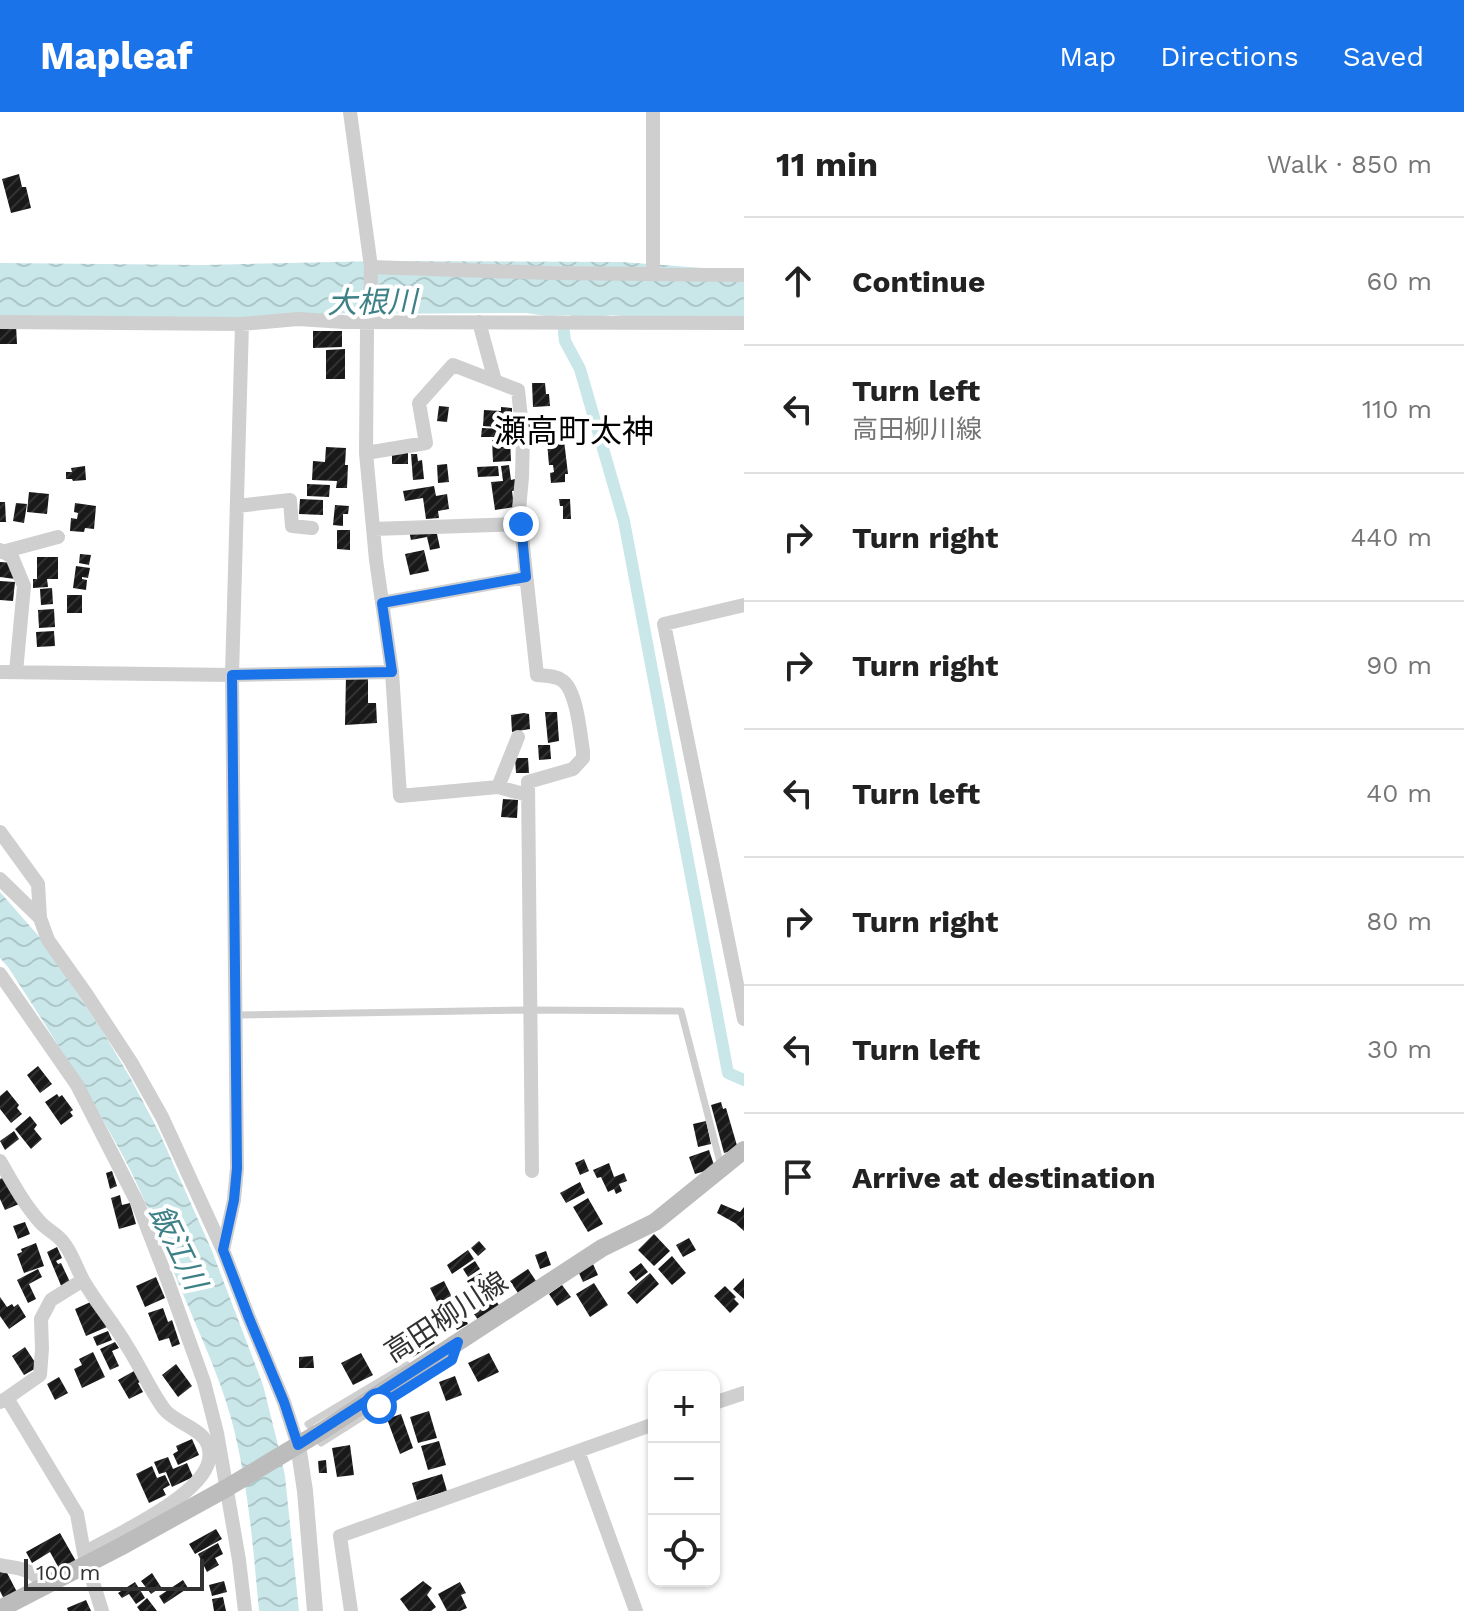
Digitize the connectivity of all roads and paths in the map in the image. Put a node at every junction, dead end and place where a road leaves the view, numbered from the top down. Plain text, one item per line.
1 (350, 112) edge
2 (653, 112) edge
3 (371, 267) junction
4 (653, 273) junction
5 (744, 275) edge
6 (370, 321) junction
7 (0, 322) edge
8 (479, 322) junction
9 (744, 323) edge
10 (242, 324) junction
11 (495, 381) junction
12 (366, 453) junction
13 (237, 506) junction
14 (521, 524) junction
15 (312, 528) dead end
16 (373, 529) junction
17 (58, 537) dead end
18 (1, 551) edge
19 (526, 577) junction
20 (382, 603) junction
21 (744, 605) edge
22 (0, 672) edge
23 (16, 672) junction
24 (392, 672) junction
25 (232, 675) junction
26 (518, 737) dead end
27 (498, 787) junction
28 (528, 795) junction
29 (0, 832) edge
30 (0, 879) edge
31 (40, 918) junction
32 (0, 974) edge
33 (530, 1010) junction
34 (235, 1015) junction
35 (744, 1019) edge
36 (744, 1150) edge
37 (0, 1161) edge
38 (722, 1168) junction
39 (532, 1171) dead end
40 (223, 1250) junction
41 (83, 1280) junction
42 (458, 1342) junction
43 (744, 1393) edge
44 (4, 1400) edge
45 (720, 1401) edge
46 (310, 1426) dead end
47 (648, 1426) edge
48 (321, 1443) dead end
49 (295, 1447) junction
50 (578, 1451) junction
51 (225, 1489) junction
52 (86, 1558) junction
53 (0, 1565) edge
54 (44, 1587) junction
55 (317, 1607) edge
56 (0, 1609) edge
57 (243, 1610) edge
58 (102, 1611) edge
59 (351, 1611) edge
60 (636, 1611) edge

1 - 3 street
2 - 4 street
3 - 4 street
3 - 6 street
4 - 5 street
6 - 8 street
6 - 10 street
6 - 12 street
7 - 10 street
8 - 9 street
8 - 11 street
10 - 13 street
11 - 12 street
11 - 14 street
12 - 16 street
13 - 15 street
13 - 25 street
14 - 16 street
14 - 19 street
16 - 20 street
17 - 18 street
18 - 23 street
19 - 20 street
19 - 28 street
20 - 24 street
21 - 35 street
22 - 23 street
23 - 25 street
24 - 25 street
24 - 27 street
25 - 34 street
26 - 27 street
27 - 28 street
28 - 33 street
29 - 31 street
30 - 31 street
31 - 40 street
32 - 51 street
33 - 34 lane
33 - 38 lane
33 - 39 street
34 - 40 street
36 - 38 main road, 高田柳川線
37 - 41 street
38 - 42 main road, 高田柳川線
40 - 49 street
41 - 44 street
41 - 52 street
42 - 46 lane
42 - 48 lane
42 - 49 main road, 高田柳川線
43 - 45 street
44 - 52 street
47 - 50 street
49 - 51 main road, 高田柳川線
49 - 55 street
50 - 59 street
50 - 60 street
51 - 52 main road, 高田柳川線
51 - 57 street
52 - 54 main road, 高田柳川線
52 - 58 street
53 - 54 street
54 - 56 main road, 高田柳川線

